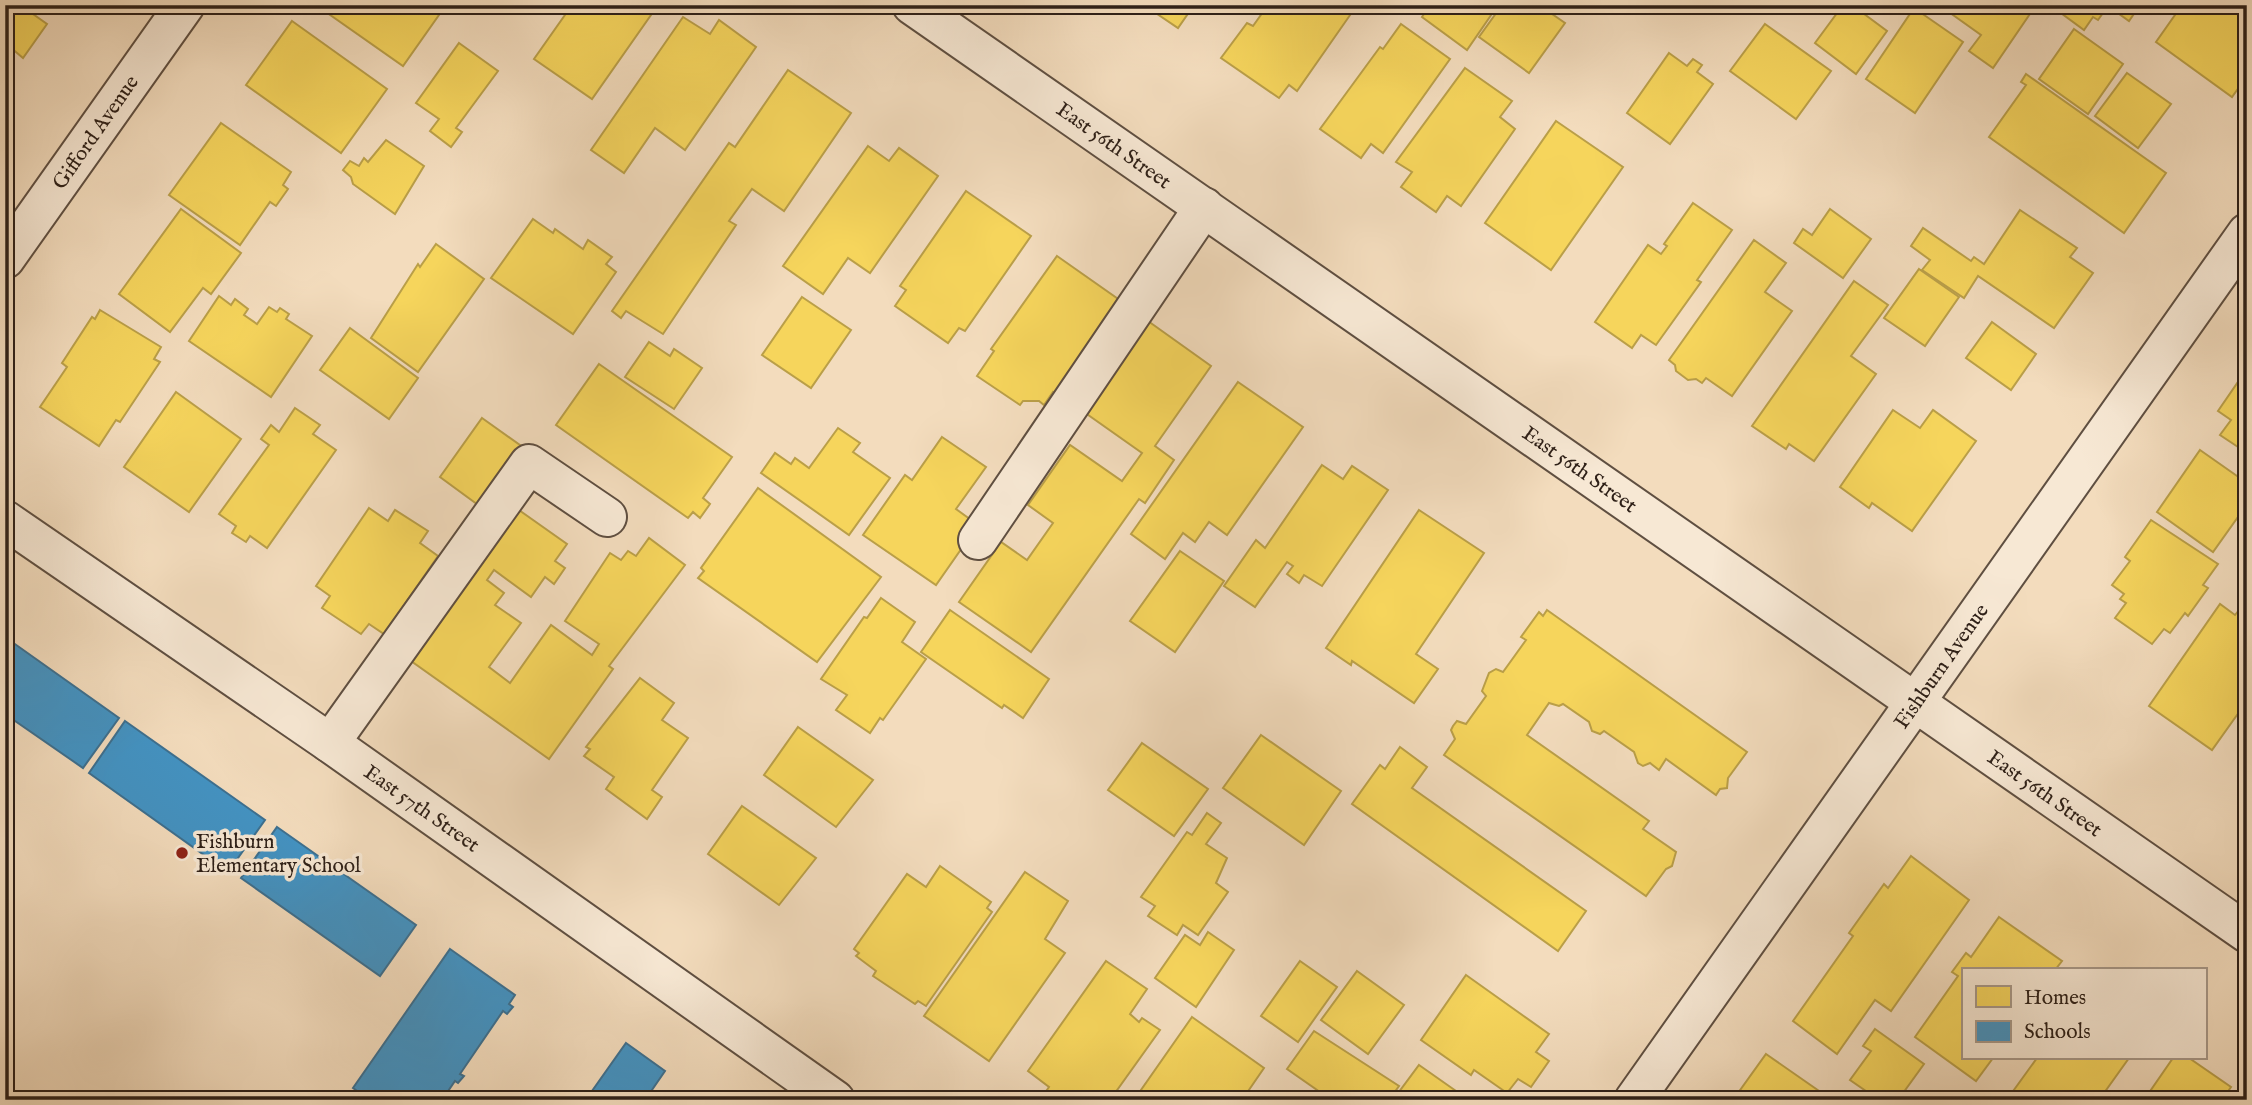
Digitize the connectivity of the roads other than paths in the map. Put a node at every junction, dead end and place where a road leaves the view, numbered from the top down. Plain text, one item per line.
1 (185, 5) edge
2 (912, 5) edge
3 (1204, 207) junction
4 (2247, 233) edge
5 (5, 259) edge
6 (607, 517) dead end
7 (5, 520) edge
8 (978, 540) dead end
9 (1915, 702) junction
10 (330, 743) junction
11 (2247, 933) edge
12 (835, 1100) edge
13 (1634, 1100) edge

1 - 5 street, Gifford Avenue
2 - 3 street, East 56th Street
3 - 8 street
3 - 9 street, East 56th Street
4 - 9 street, Fishburn Avenue
6 - 10 street
7 - 10 street, East 57th Street
9 - 11 street, East 56th Street
9 - 13 street, Fishburn Avenue
10 - 12 street, East 57th Street

